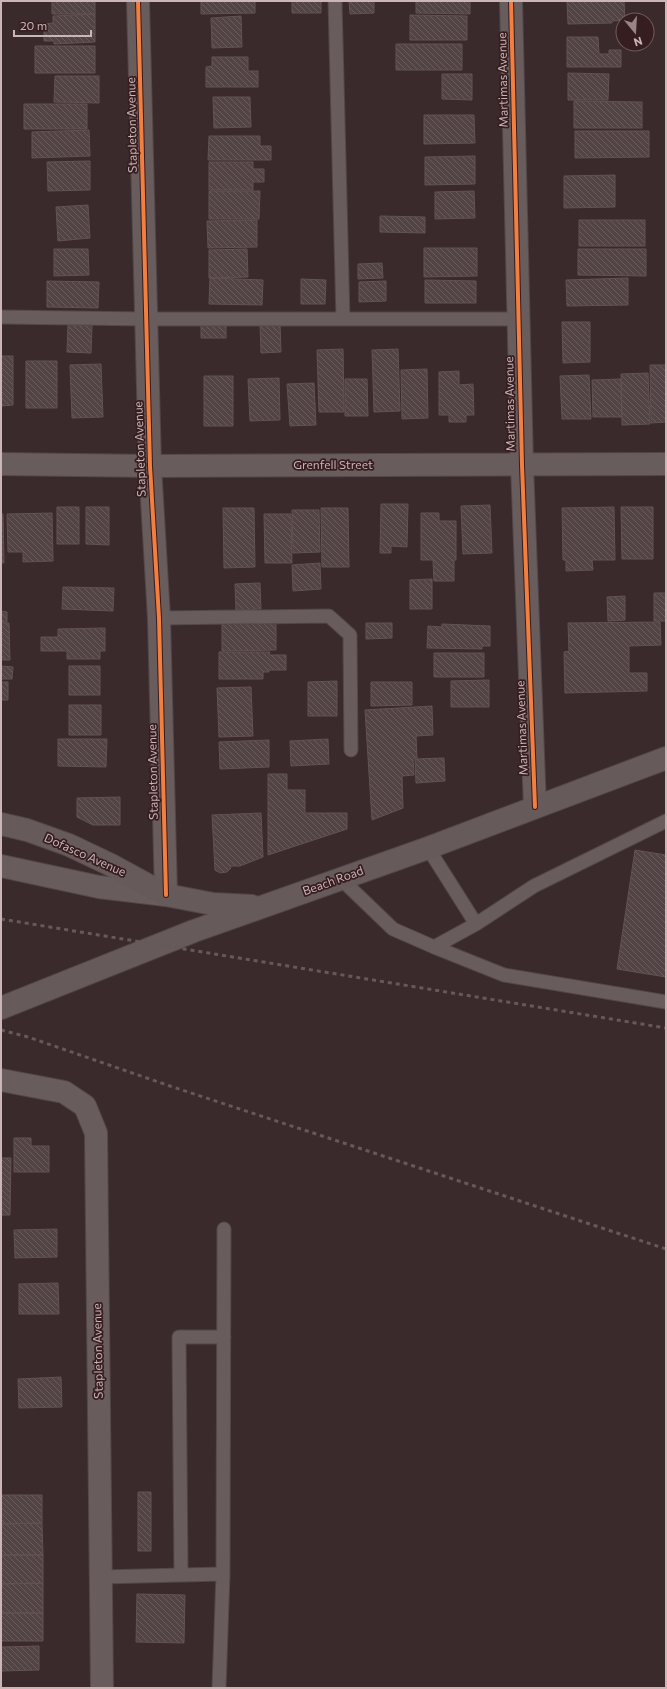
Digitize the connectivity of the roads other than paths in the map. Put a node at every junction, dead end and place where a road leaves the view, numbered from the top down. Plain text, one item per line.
1 (138, 1) edge
2 (335, 1) edge
3 (511, 1) edge
4 (1, 317) edge
5 (146, 319) junction
6 (343, 319) junction
7 (518, 319) junction
8 (1, 464) edge
9 (666, 464) edge
10 (522, 465) junction
11 (150, 466) junction
12 (159, 618) junction
13 (351, 750) dead end
14 (666, 758) edge
15 (535, 807) junction
16 (666, 821) edge
17 (1, 824) edge
18 (428, 848) junction
19 (1, 866) edge
20 (341, 879) junction
21 (166, 895) junction
22 (262, 906) junction
23 (476, 924) junction
24 (434, 947) junction
25 (666, 1002) edge
26 (1, 1008) edge
27 (1, 1080) edge
28 (224, 1229) dead end
29 (224, 1337) junction
30 (223, 1574) junction
31 (181, 1575) junction
32 (101, 1577) junction
33 (102, 1688) edge
34 (219, 1688) edge

1 - 5 street, Stapleton Avenue
2 - 6 lane
3 - 7 street, Martimas Avenue
4 - 5 lane
5 - 6 lane
5 - 11 street, Stapleton Avenue
6 - 7 lane
7 - 10 street, Martimas Avenue
8 - 11 street, Grenfell Street
9 - 10 street, Grenfell Street
10 - 11 street, Grenfell Street
10 - 15 street, Martimas Avenue
11 - 12 street, Stapleton Avenue
12 - 13 lane
12 - 21 street, Stapleton Avenue
14 - 15 street, Beach Road
15 - 18 street, Beach Road
16 - 23 lane
17 - 21 street, Dofasco Avenue
18 - 20 street, Beach Road
18 - 23 lane
19 - 21 street, Dofasco Avenue
20 - 22 street, Beach Road
20 - 24 lane
21 - 22 street, Dofasco Avenue
22 - 26 street, Beach Road
23 - 24 lane
24 - 25 lane
27 - 32 street, Stapleton Avenue
28 - 29 lane
29 - 30 lane
29 - 31 lane
30 - 31 lane
30 - 34 lane
31 - 32 lane
32 - 33 street, Stapleton Avenue

